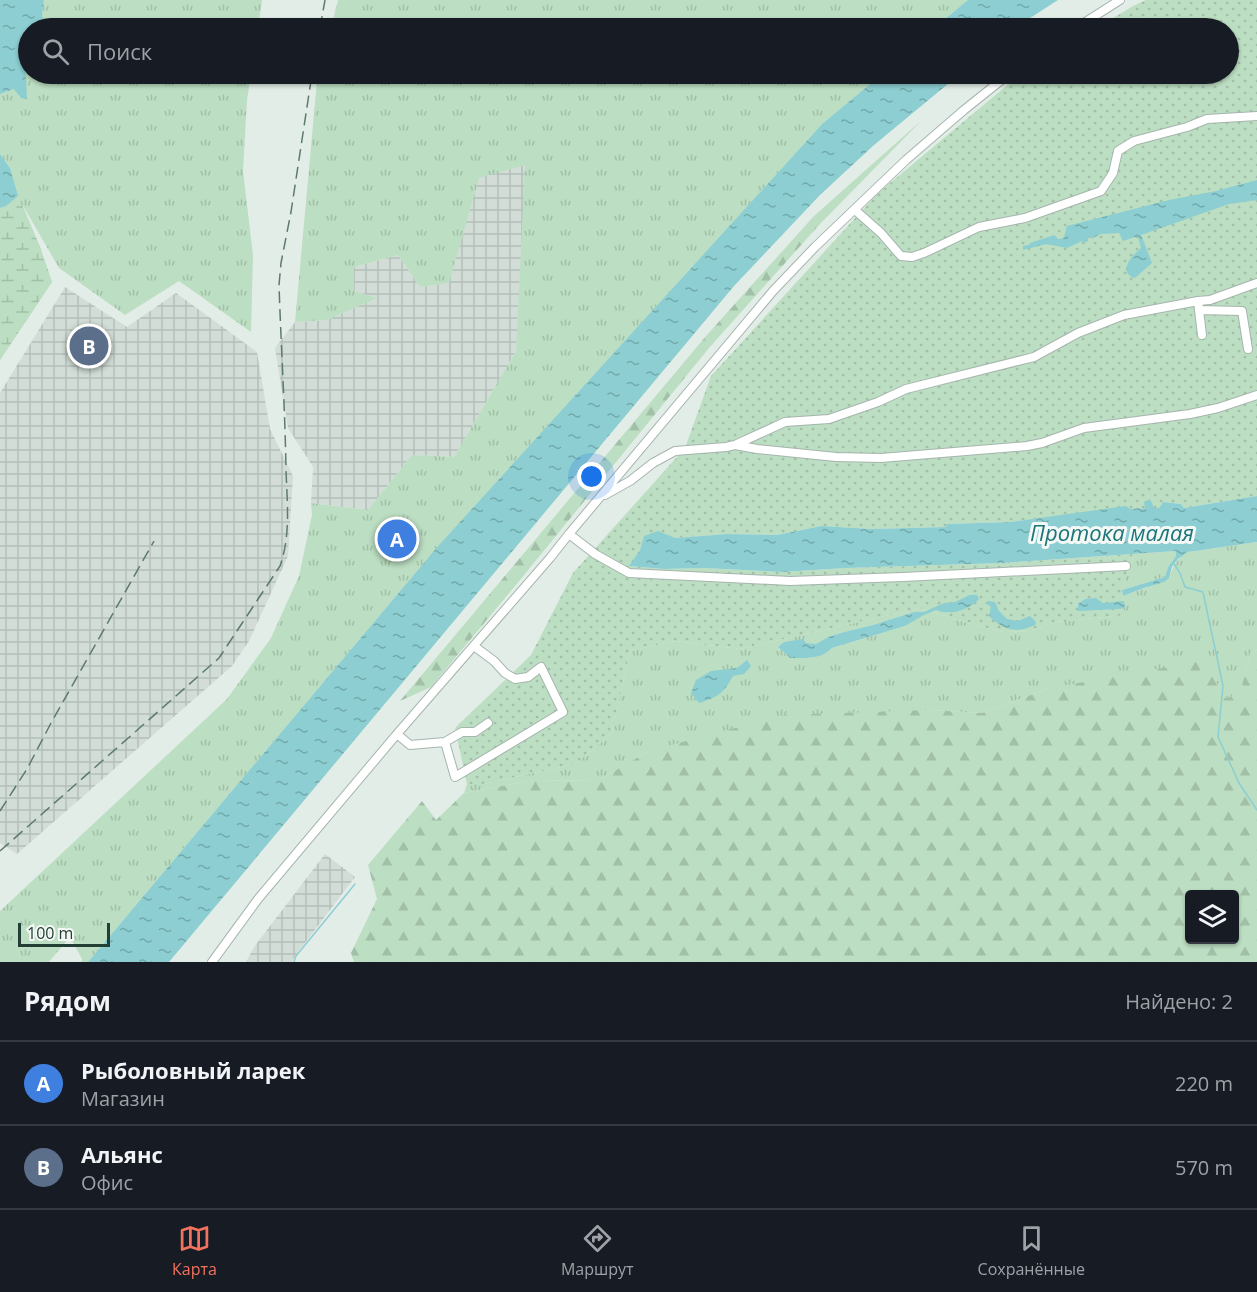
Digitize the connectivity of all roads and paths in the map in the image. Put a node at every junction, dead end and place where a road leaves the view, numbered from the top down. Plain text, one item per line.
1 (1120, 0) edge
2 (1092, 18) edge
3 (996, 84) edge
4 (1257, 116) edge
5 (855, 210) junction
6 (1257, 283) edge
7 (1198, 301) junction
8 (1252, 309) dead end
9 (1199, 310) junction
10 (1242, 311) junction
11 (1202, 335) dead end
12 (1248, 349) dead end
13 (1257, 395) edge
14 (735, 445) junction
15 (599, 498) junction
16 (569, 534) junction
17 (1126, 566) dead end
18 (474, 646) junction
19 (488, 723) dead end
20 (397, 735) junction
21 (445, 741) junction
22 (212, 962) edge

1 - 2 street
3 - 5 street
4 - 5 street
5 - 15 street
6 - 7 street
7 - 9 street
7 - 14 street
8 - 10 street
9 - 10 street
9 - 11 street
10 - 12 street
13 - 14 street
14 - 15 street
15 - 16 street
16 - 17 street
16 - 18 street
18 - 20 street
18 - 21 street
19 - 21 street
20 - 21 street
20 - 22 street

